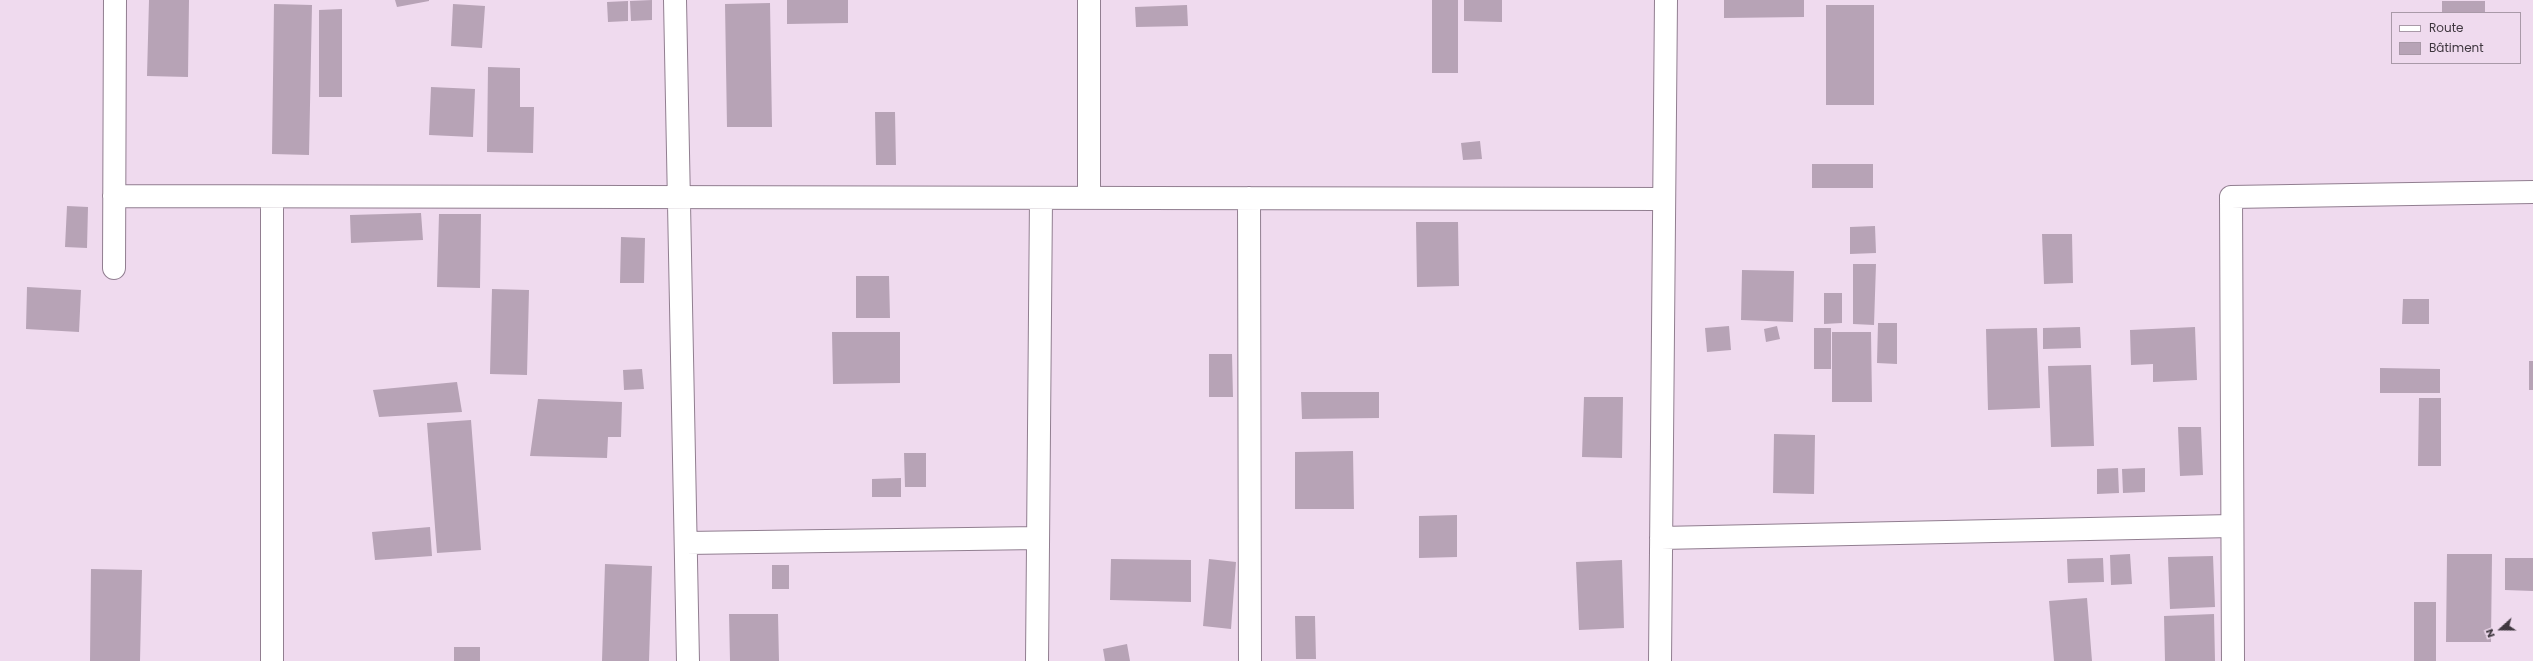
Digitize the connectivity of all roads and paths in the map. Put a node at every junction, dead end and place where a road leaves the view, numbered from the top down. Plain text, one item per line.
1 (114, 0) edge
2 (675, 0) edge
3 (1089, 0) edge
4 (1666, 0) edge
5 (2533, 192) edge
6 (114, 196) junction
7 (272, 197) junction
8 (679, 197) junction
9 (1089, 197) junction
10 (1041, 198) junction
11 (1249, 198) junction
12 (1664, 199) junction
13 (114, 268) dead end
14 (2232, 526) junction
15 (1038, 538) junction
16 (1661, 538) junction
17 (686, 543) junction
18 (272, 661) edge
19 (688, 661) edge
20 (1038, 661) edge
21 (1250, 661) edge
22 (1660, 661) edge
23 (2233, 661) edge

1 - 6 street
2 - 8 street
3 - 9 street
4 - 12 street
5 - 14 street
6 - 7 street
6 - 13 street
7 - 8 street
7 - 18 street
8 - 10 street
8 - 17 street
9 - 10 street
9 - 11 street
10 - 15 street
11 - 12 street
11 - 21 street
12 - 16 street
14 - 16 street
14 - 23 street
15 - 17 street
15 - 20 street
16 - 22 street
17 - 19 street

